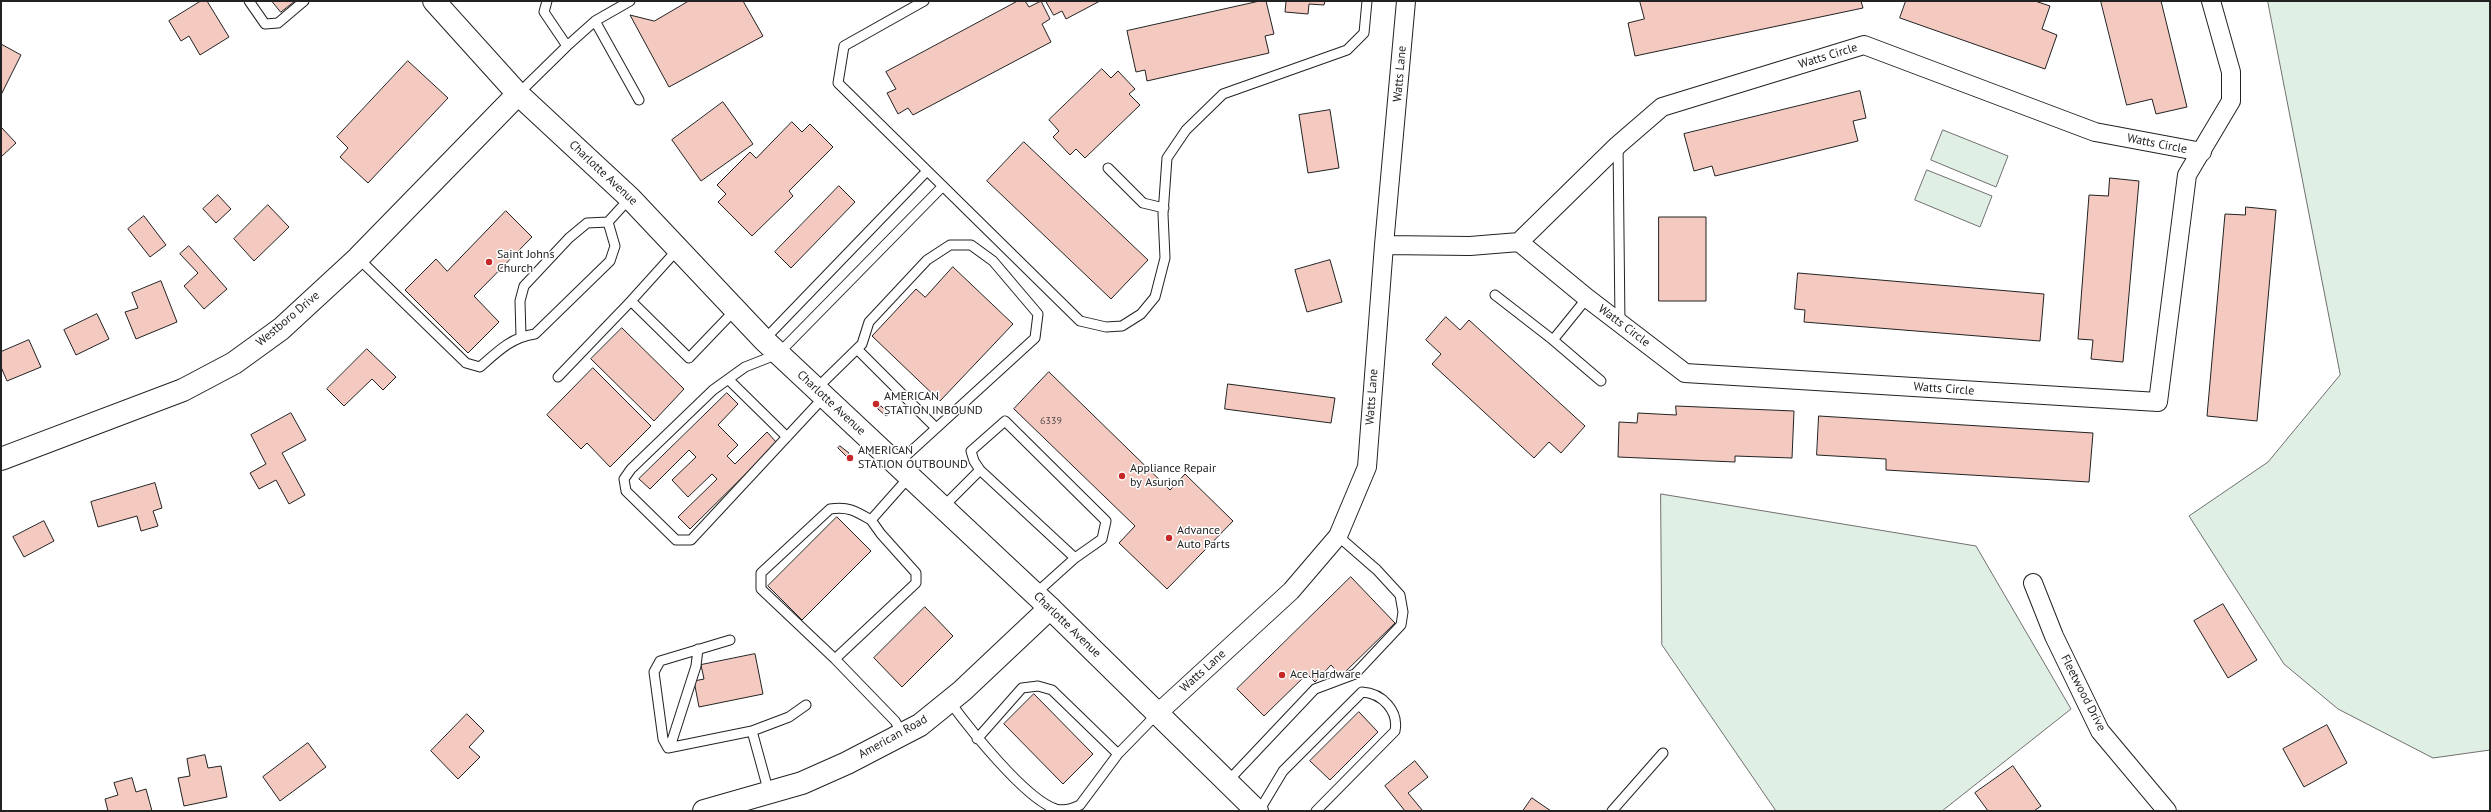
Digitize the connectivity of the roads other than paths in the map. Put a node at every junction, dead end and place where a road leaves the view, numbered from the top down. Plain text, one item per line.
1 (249, 1) edge
2 (304, 1) edge
3 (434, 1) edge
4 (547, 1) edge
5 (630, 1) edge
6 (924, 1) edge
7 (1367, 1) edge
8 (1406, 1) edge
9 (2211, 1) edge
10 (595, 21) junction
11 (567, 46) junction
12 (518, 94) junction
13 (640, 100) dead end
14 (1618, 145) junction
15 (2202, 152) junction
16 (1108, 168) dead end
17 (927, 171) junction
18 (942, 187) junction
19 (630, 198) junction
20 (1164, 208) junction
21 (608, 222) junction
22 (1519, 242) junction
23 (1384, 245) junction
24 (678, 249) junction
25 (358, 258) junction
26 (1495, 295) dead end
27 (1588, 298) junction
28 (631, 301) junction
29 (735, 310) junction
30 (1620, 323) junction
31 (521, 336) junction
32 (1553, 340) junction
33 (771, 347) junction
34 (858, 349) junction
35 (558, 377) dead end
36 (729, 380) junction
37 (1602, 381) dead end
38 (820, 393) junction
39 (936, 428) junction
40 (787, 436) junction
41 (1, 459) edge
42 (903, 470) junction
43 (980, 470) junction
44 (943, 507) junction
45 (870, 520) junction
46 (1338, 536) junction
47 (1075, 558) junction
48 (2033, 583) dead end
49 (1043, 601) junction
50 (730, 640) dead end
51 (698, 649) junction
52 (835, 659) junction
53 (950, 702) junction
54 (806, 705) dead end
55 (1158, 713) junction
56 (752, 731) junction
57 (903, 734) junction
58 (977, 738) junction
59 (670, 747) junction
60 (1662, 752) dead end
61 (1118, 754) junction
62 (1228, 781) junction
63 (769, 792) junction
64 (704, 811) edge
65 (1258, 811) edge
66 (1316, 811) edge
67 (1612, 811) edge
68 (2167, 811) edge

1 - 2 lane
3 - 12 main road, Charlotte Avenue
4 - 11 lane
5 - 10 lane
6 - 17 lane
7 - 20 lane
8 - 23 street, Watts Lane
9 - 15 street, Watts Circle
10 - 11 lane
10 - 13 lane
11 - 12 lane
12 - 19 main road, Charlotte Avenue
12 - 25 main road, Westboro Drive
14 - 15 street, Watts Circle
14 - 22 street, Watts Circle
14 - 30 lane
15 - 30 street, Watts Circle
16 - 20 lane
17 - 18 lane
17 - 33 lane
18 - 20 lane
18 - 33 lane
19 - 21 lane
19 - 24 main road, Charlotte Avenue
21 - 31 lane
21 - 31 lane
22 - 23 street
22 - 27 street, Watts Circle
23 - 46 street, Watts Lane
24 - 28 lane
24 - 29 main road, Charlotte Avenue
25 - 31 lane
25 - 41 main road, Westboro Drive
26 - 32 lane
27 - 30 street, Watts Circle
27 - 32 lane
28 - 29 lane
28 - 35 lane
29 - 33 main road, Charlotte Avenue
32 - 37 lane
33 - 36 lane
33 - 38 main road, Charlotte Avenue
34 - 38 lane
34 - 39 lane
34 - 39 lane
36 - 40 lane
36 - 40 lane
38 - 40 lane
38 - 42 main road, Charlotte Avenue
39 - 42 lane
42 - 44 main road, Charlotte Avenue
42 - 45 lane
43 - 44 lane
43 - 47 lane
43 - 47 lane
44 - 49 main road, Charlotte Avenue
45 - 52 lane
45 - 52 lane
46 - 55 street, Watts Lane
46 - 62 lane
47 - 49 lane
48 - 68 street, Fleetwood Drive
49 - 53 main road, American Road
49 - 55 main road, Charlotte Avenue
50 - 51 lane
51 - 59 lane
51 - 59 lane
52 - 57 lane
53 - 57 main road, American Road
53 - 58 lane
54 - 56 lane
55 - 61 lane
55 - 62 main road, Charlotte Avenue
56 - 59 lane
56 - 63 lane
57 - 63 main road, American Road
58 - 61 lane
58 - 61 lane
60 - 67 lane
62 - 65 main road, Charlotte Avenue
63 - 64 main road, American Road
65 - 66 lane

